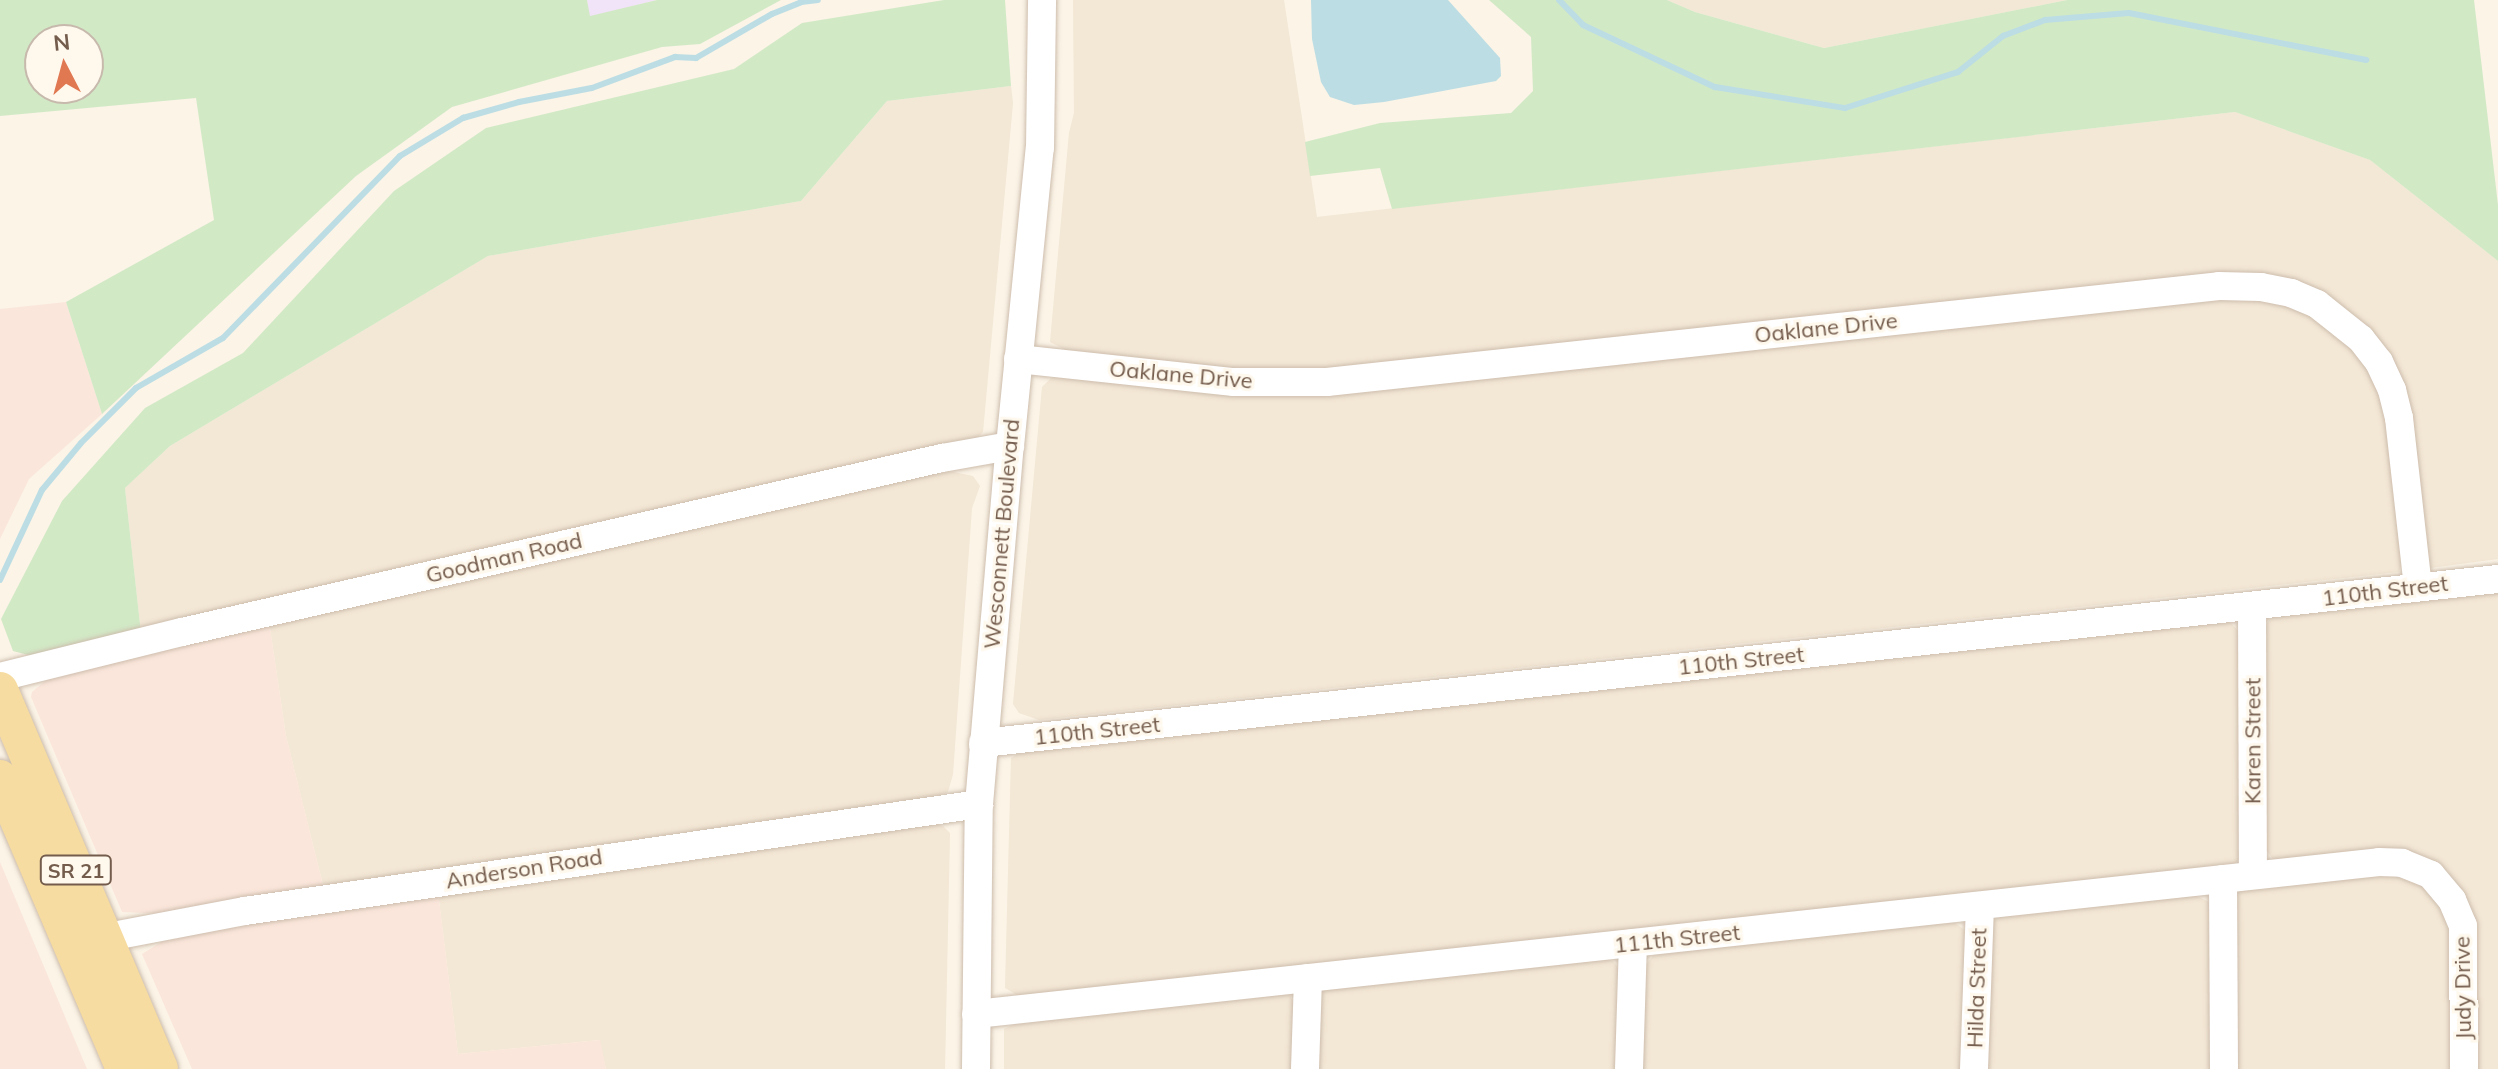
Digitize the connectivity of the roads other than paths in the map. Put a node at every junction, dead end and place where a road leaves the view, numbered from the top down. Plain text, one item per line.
1 (1042, 0) edge
2 (1018, 359) junction
3 (1010, 446) junction
4 (2498, 579) edge
5 (2418, 587) junction
6 (2252, 607) junction
7 (0, 677) edge
8 (0, 690) edge
9 (983, 743) junction
10 (0, 778) edge
11 (979, 804) junction
12 (2379, 862) joint
13 (2253, 875) junction
14 (2223, 879) junction
15 (1980, 907) junction
16 (88, 941) junction
17 (1633, 943) junction
18 (1308, 978) junction
19 (976, 1014) junction
20 (124, 1069) edge
21 (160, 1069) edge
22 (976, 1069) edge
23 (1305, 1069) edge
24 (1629, 1069) edge
25 (1974, 1069) edge
26 (2224, 1069) edge
27 (2464, 1069) edge

1 - 2 street, Wesconnett Boulevard
2 - 3 street, Wesconnett Boulevard
2 - 5 street, Oaklane Drive
3 - 7 street, Goodman Road
3 - 9 street, Wesconnett Boulevard
4 - 5 street, 110th Street
5 - 6 street, 110th Street
6 - 9 street, 110th Street
6 - 13 street, Karen Street
8 - 16 main road, SR 21
9 - 11 street, Wesconnett Boulevard
10 - 16 main road, SR 21
11 - 16 street, Anderson Road
11 - 19 street, Wesconnett Boulevard
12 - 13 street, 111th Street
12 - 27 street, Judy Drive
13 - 14 street, 111th Street
14 - 15 street, 111th Street
14 - 26 street
15 - 17 street, 111th Street
15 - 25 street, Hilda Street
16 - 20 main road, SR 21
16 - 21 main road, SR 21
17 - 18 street, 111th Street
17 - 24 street
18 - 19 street, 111th Street
18 - 23 street
19 - 22 street, Wesconnett Boulevard

